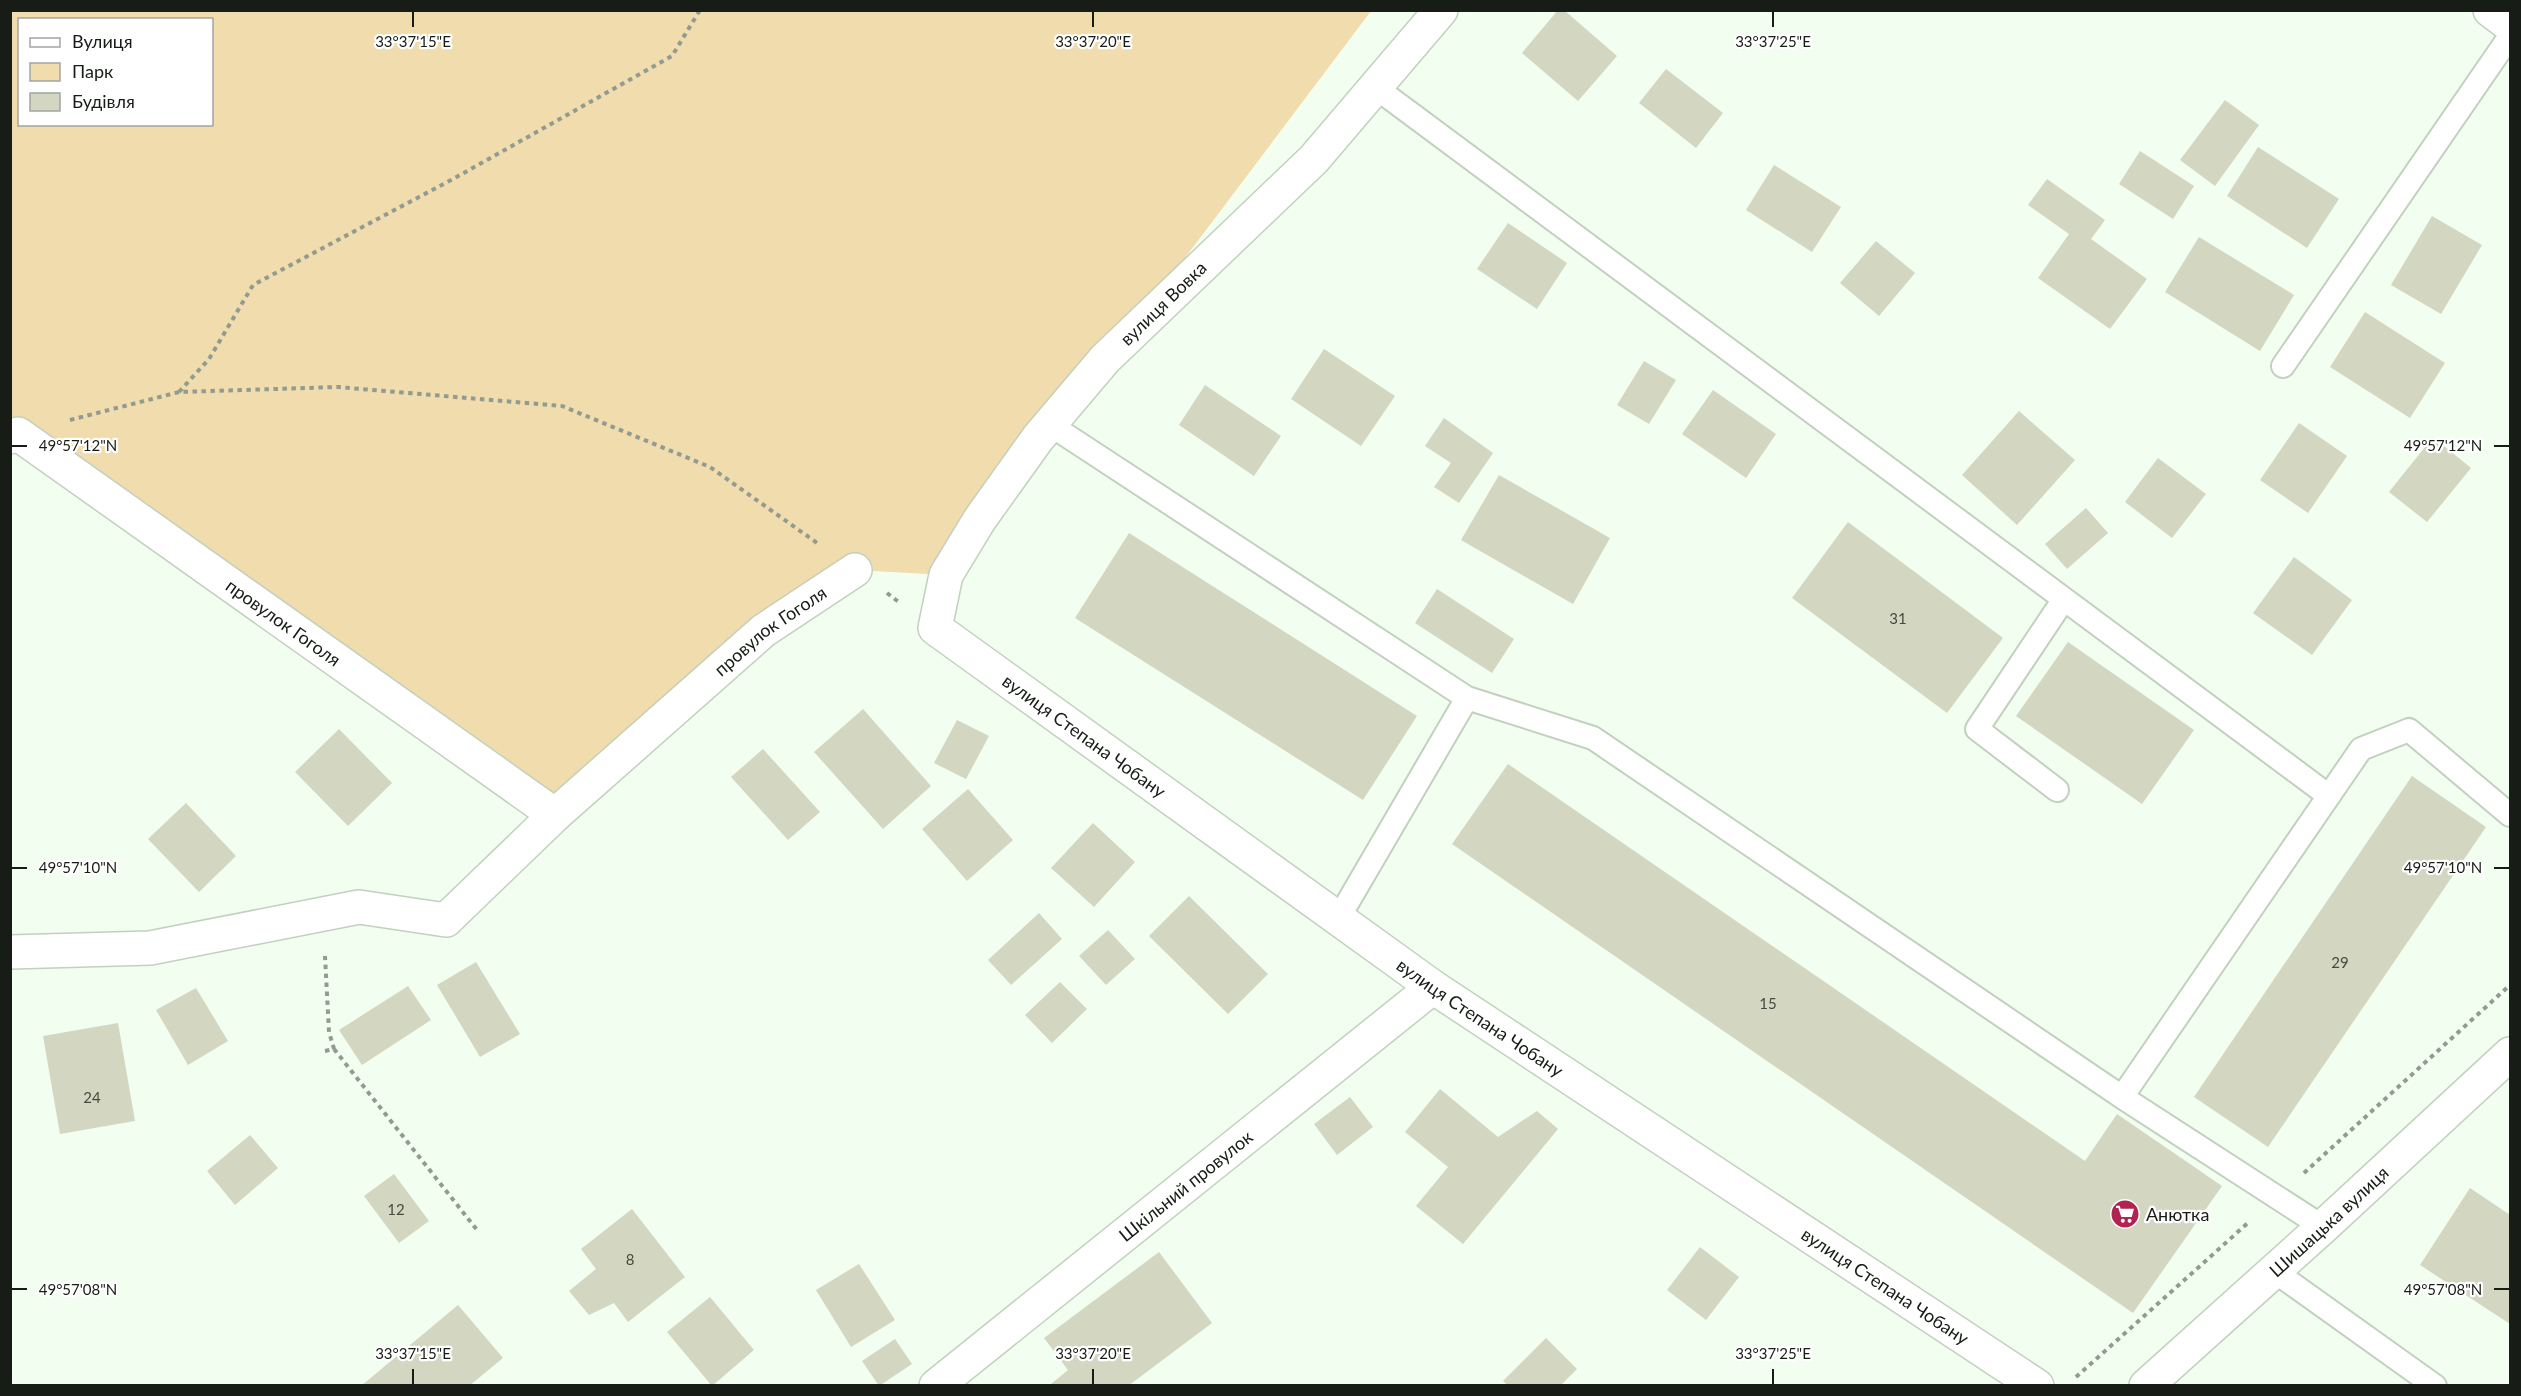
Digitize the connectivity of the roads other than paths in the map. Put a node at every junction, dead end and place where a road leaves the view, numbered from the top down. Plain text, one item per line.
1 (1441, 10) edge
2 (2490, 10) edge
3 (2511, 25) edge
4 (2511, 36) edge
5 (1375, 87) junction
6 (2283, 366) dead end
7 (1049, 424) junction
8 (14, 436) edge
9 (855, 570) road end
10 (2064, 599) junction
11 (935, 628) joint
12 (1467, 698) junction
13 (2057, 790) dead end
14 (2329, 796) junction
15 (555, 815) junction
16 (2511, 815) edge
17 (1338, 919) junction
18 (10, 952) edge
19 (1433, 987) junction
20 (2511, 1054) edge
21 (2122, 1097) junction
22 (2323, 1227) junction
23 (2274, 1271) junction
24 (936, 1386) edge
25 (2037, 1386) edge
26 (2146, 1386) edge
27 (2435, 1386) edge

1 - 5 street, вулиця Вовка
2 - 3 street
4 - 6 lane
5 - 7 street, вулиця Вовка
5 - 10 lane
7 - 11 street, вулиця Вовка
7 - 12 lane
8 - 15 street, провулок Гоголя
9 - 15 street, провулок Гоголя
10 - 13 lane
10 - 14 lane
11 - 17 street, вулиця Степана Чобану
12 - 17 lane
12 - 21 lane
14 - 16 lane
14 - 21 lane
15 - 18 street, провулок Гоголя
17 - 19 street, вулиця Степана Чобану
19 - 24 street, Шкільний провулок
19 - 25 street, вулиця Степана Чобану
20 - 22 street, Шишацька вулиця
21 - 22 lane
22 - 23 street, Шишацька вулиця
23 - 26 street, Шишацька вулиця
23 - 27 lane

